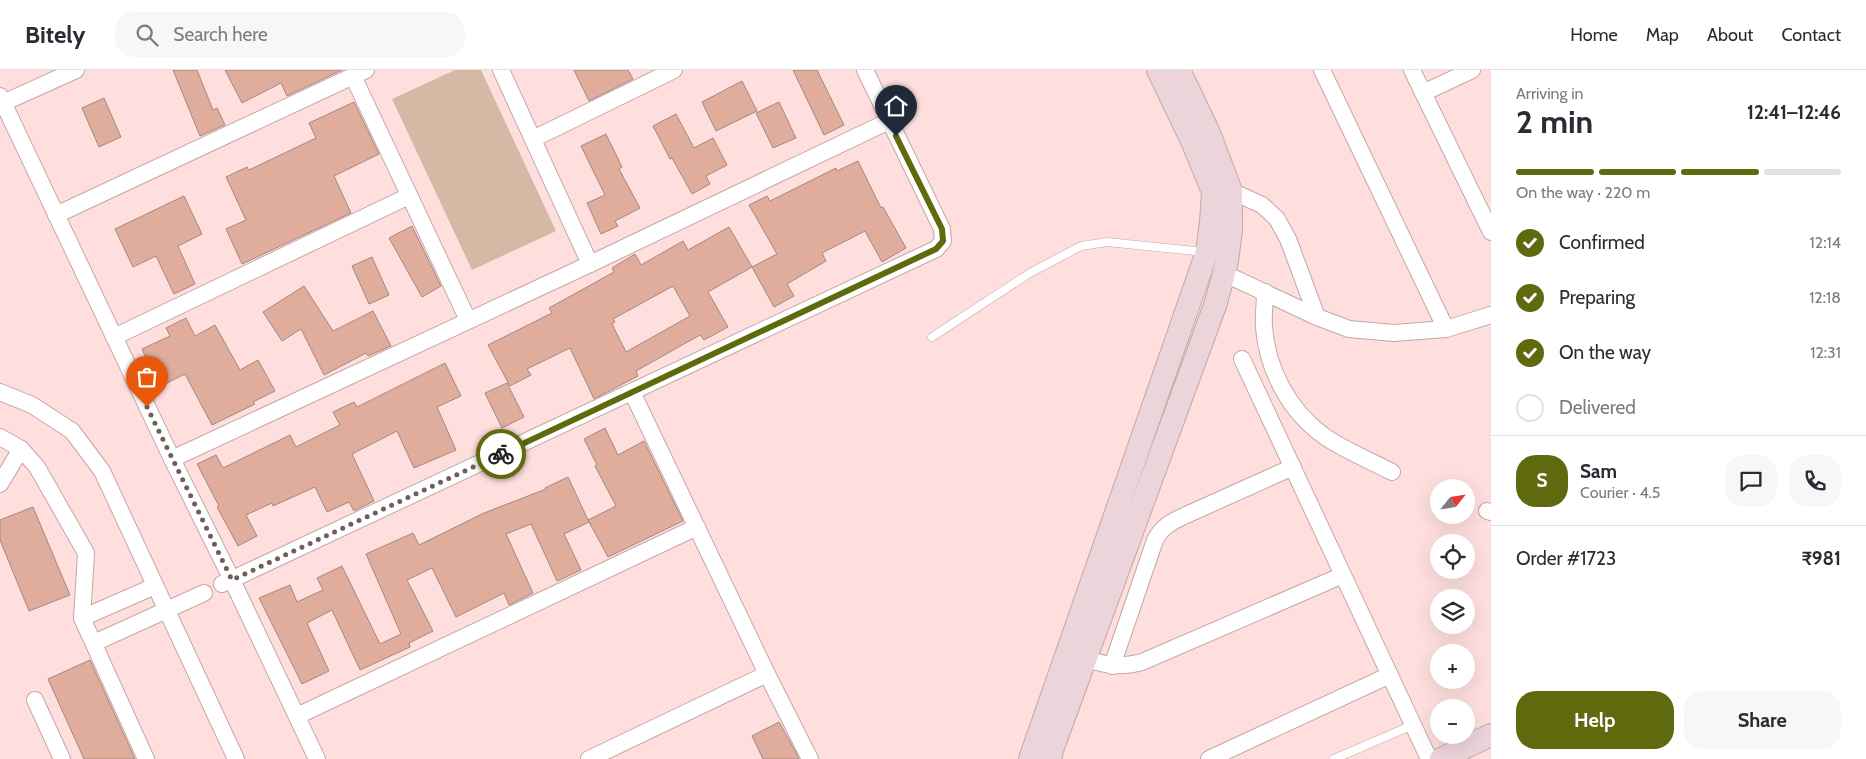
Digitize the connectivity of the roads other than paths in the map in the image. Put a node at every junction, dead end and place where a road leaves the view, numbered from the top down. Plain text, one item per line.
1 (76, 70) edge
2 (501, 70) edge
3 (674, 70) edge
4 (865, 70) edge
5 (1158, 70) edge
6 (1179, 70) edge
7 (1322, 70) edge
8 (1412, 70) edge
9 (1472, 70) edge
10 (360, 73) edge
11 (1423, 93) junction
12 (2, 99) edge
13 (889, 121) junction
14 (533, 138) junction
15 (1222, 192) junction
16 (409, 196) junction
17 (56, 215) junction
18 (1491, 232) edge
19 (1207, 252) junction
20 (590, 264) junction
21 (1223, 273) junction
22 (1265, 292) junction
23 (1317, 317) junction
24 (468, 320) junction
25 (1489, 320) edge
26 (1446, 329) junction
27 (114, 337) junction
28 (932, 338) dead end
29 (1242, 359) dead end
30 (0, 392) edge
31 (632, 392) junction
32 (0, 436) edge
33 (21, 449) junction
34 (172, 459) junction
35 (1293, 467) junction
36 (1392, 472) dead end
37 (0, 484) edge
38 (697, 527) junction
39 (1343, 575) junction
40 (227, 582) junction
41 (155, 586) junction
42 (204, 593) dead end
43 (167, 611) junction
44 (82, 618) junction
45 (94, 643) junction
46 (1085, 659) junction
47 (1112, 666) junction
48 (767, 674) junction
49 (1390, 675) junction
50 (35, 700) dead end
51 (297, 716) junction
52 (1413, 725) junction
53 (1491, 735) edge
54 (62, 759) edge
55 (146, 759) edge
56 (236, 759) edge
57 (317, 759) edge
58 (589, 759) edge
59 (810, 759) edge
60 (1030, 759) edge
61 (1050, 759) edge
62 (1209, 759) edge
63 (1334, 759) edge
64 (1429, 759) edge
65 (1441, 759) edge

1 - 12 street
2 - 14 street
3 - 14 street
4 - 13 street
5 - 15 street
6 - 15 street
7 - 26 street
8 - 11 street
9 - 11 street
10 - 16 street
10 - 17 street
11 - 18 street
12 - 17 street
13 - 20 street
13 - 31 street
14 - 20 street
15 - 19 street
15 - 21 street
15 - 23 street
16 - 24 street
16 - 27 street
17 - 27 street
19 - 28 lane
19 - 60 street
20 - 24 street
21 - 22 street
21 - 46 street
22 - 23 street
22 - 36 street
23 - 26 street
24 - 34 street
25 - 26 street
27 - 34 street
29 - 35 street
30 - 41 street
31 - 38 street
31 - 40 street
32 - 33 street
33 - 37 street
33 - 44 street
34 - 40 street
35 - 39 street
35 - 47 street
38 - 48 street
38 - 51 street
39 - 47 street
39 - 49 street
40 - 51 street
41 - 43 street
41 - 44 street
42 - 43 street
43 - 45 street
43 - 56 street
44 - 45 street
45 - 55 street
46 - 47 street
46 - 61 street
48 - 58 street
48 - 59 street
49 - 52 street
49 - 62 street
50 - 54 street
51 - 57 street
52 - 63 lane
52 - 64 street
53 - 65 street

